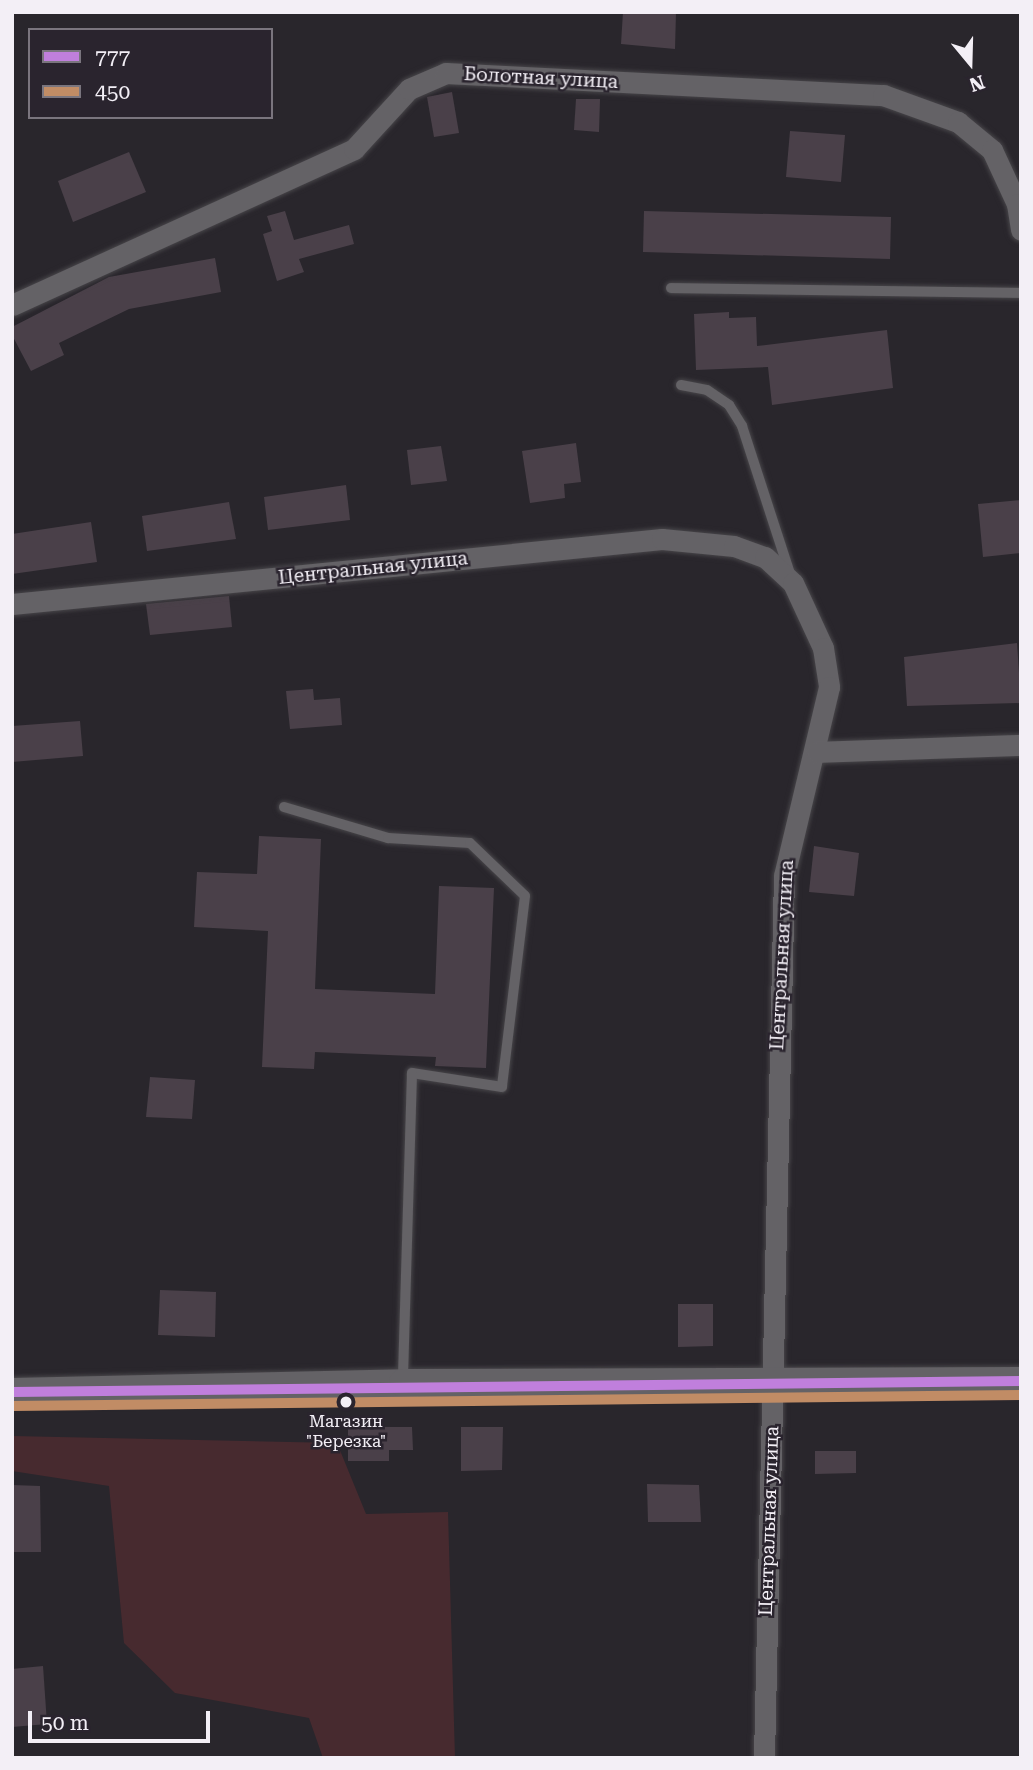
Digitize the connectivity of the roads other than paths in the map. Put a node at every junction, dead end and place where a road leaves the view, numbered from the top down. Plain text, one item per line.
1 (1021, 230) edge
2 (671, 288) dead end
3 (1021, 293) edge
4 (12, 305) edge
5 (681, 386) dead end
6 (793, 583) junction
7 (12, 604) edge
8 (1021, 745) edge
9 (817, 752) junction
10 (284, 807) dead end
11 (1021, 1381) edge
12 (403, 1383) junction
13 (774, 1385) junction
14 (12, 1392) edge
15 (764, 1758) edge

1 - 4 street, Болотная улица
2 - 3 lane
5 - 6 lane
6 - 7 street, Центральная улица
6 - 9 street, Центральная улица
8 - 9 street
9 - 13 street, Центральная улица
10 - 12 lane
11 - 13 street
12 - 13 street
12 - 14 street
13 - 15 street, Центральная улица

